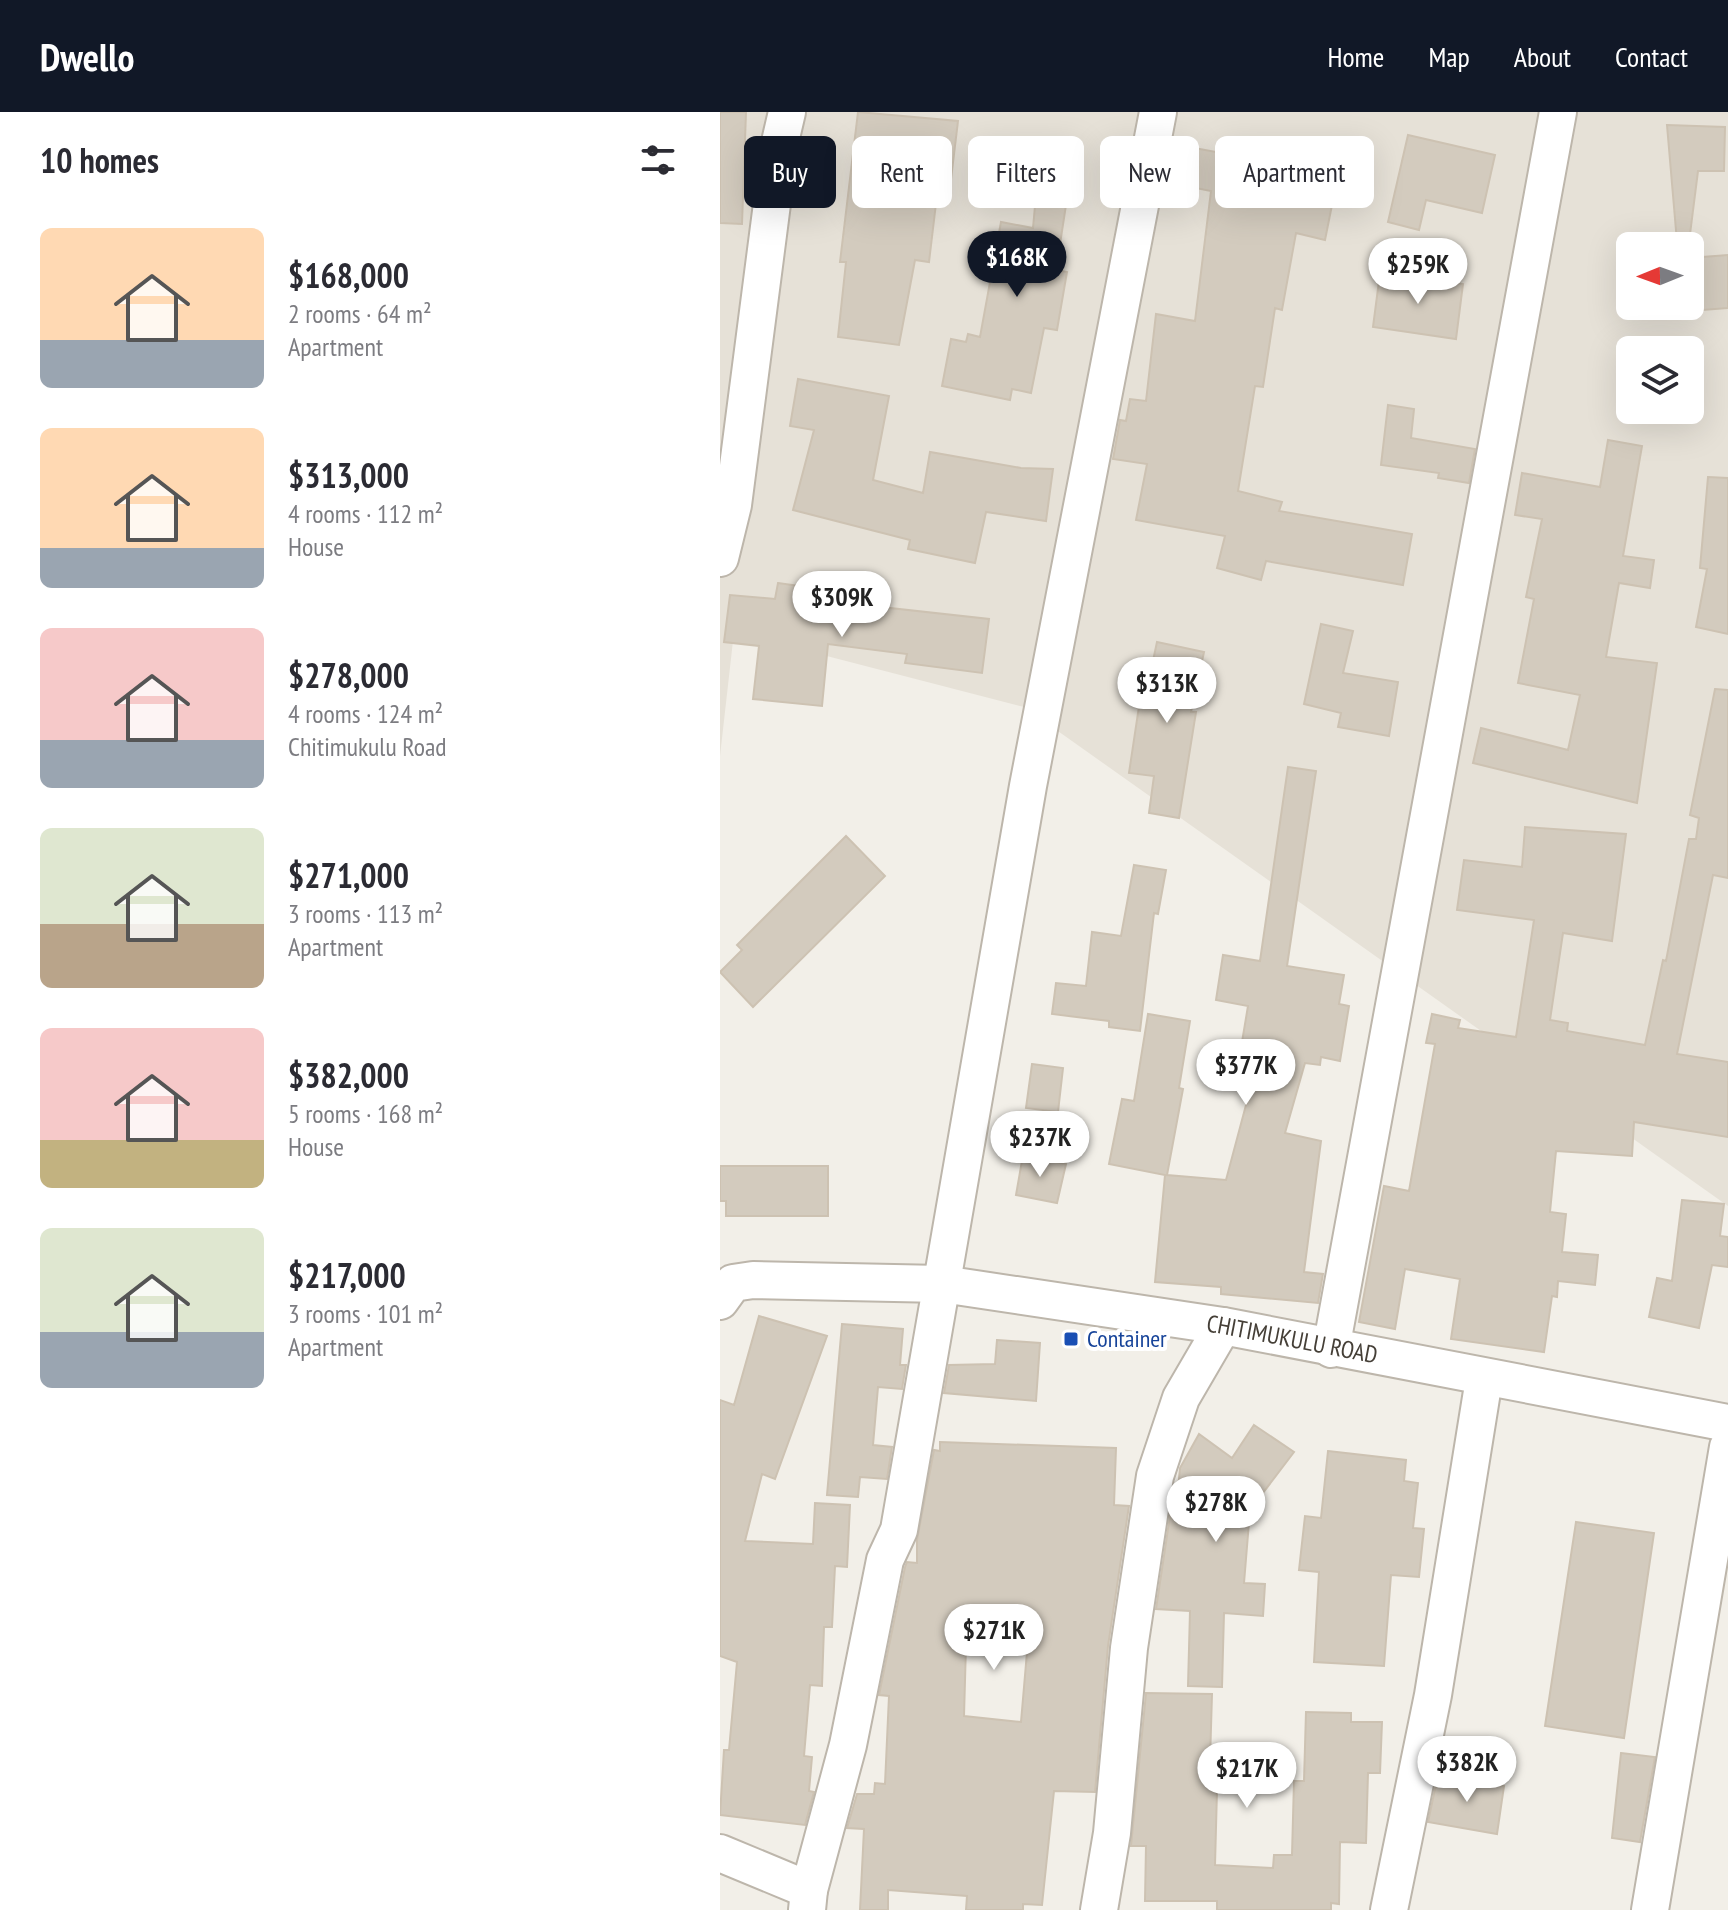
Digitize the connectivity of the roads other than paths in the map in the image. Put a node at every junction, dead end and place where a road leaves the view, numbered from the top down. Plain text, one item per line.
1 (787, 112) edge
2 (1158, 112) edge
3 (1558, 112) edge
4 (720, 558) edge
5 (942, 1284) junction
6 (720, 1301) edge
7 (1223, 1326) junction
8 (1331, 1349) junction
9 (1484, 1379) junction
10 (1728, 1423) edge
11 (1728, 1447) edge
12 (720, 1853) edge
13 (808, 1900) edge
14 (1099, 1910) edge
15 (1389, 1910) edge
16 (1650, 1910) edge

1 - 4 street
2 - 5 street
3 - 8 street
5 - 6 street, CHITIMUKULU ROAD
5 - 7 street, CHITIMUKULU ROAD
5 - 13 street
7 - 8 street, CHITIMUKULU ROAD
7 - 14 street
8 - 9 street, CHITIMUKULU ROAD
9 - 10 street, CHITIMUKULU ROAD
9 - 15 street
11 - 16 street
12 - 13 street

